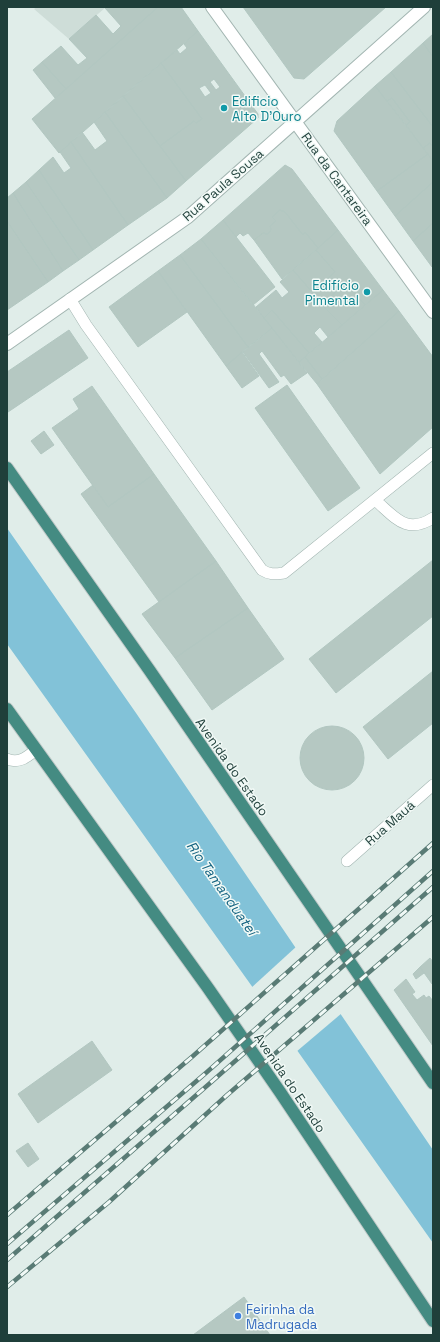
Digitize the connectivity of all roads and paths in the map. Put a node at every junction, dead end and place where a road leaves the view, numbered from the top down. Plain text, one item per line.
1 (212, 7) edge
2 (424, 7) edge
3 (295, 121) junction
4 (70, 300) junction
5 (433, 312) edge
6 (7, 344) edge
7 (433, 453) edge
8 (7, 468) edge
9 (375, 500) junction
10 (433, 518) edge
11 (7, 709) edge
12 (36, 750) junction
13 (7, 759) edge
14 (433, 785) edge
15 (347, 861) dead end
16 (433, 1083) edge
17 (433, 1321) edge

1 - 3 street, Rua da Cantareira
2 - 3 street, Rua Paula Sousa
3 - 4 street, Rua Paula Sousa
3 - 5 street, Rua da Cantareira
4 - 6 street, Rua Paula Sousa
4 - 9 lane
7 - 9 lane
8 - 16 highway, Avenida do Estado
9 - 10 lane
11 - 12 highway, Avenida do Estado
12 - 13 lane
12 - 17 highway, Avenida do Estado
14 - 15 lane, Rua Mauá

